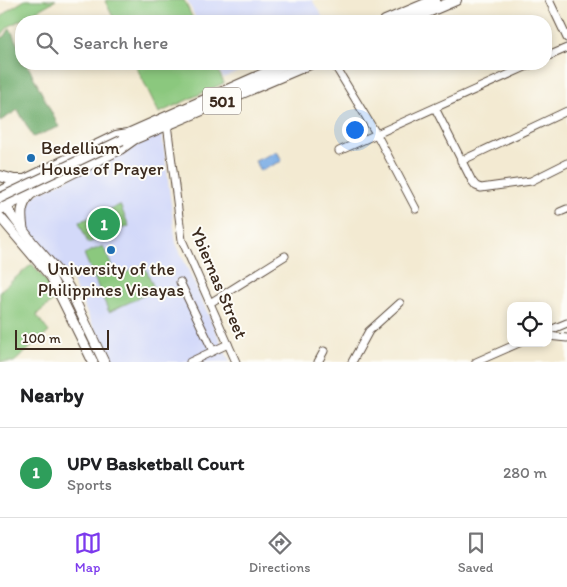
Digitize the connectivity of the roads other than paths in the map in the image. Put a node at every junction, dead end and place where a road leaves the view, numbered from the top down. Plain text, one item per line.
1 (434, 0) edge
2 (456, 0) edge
3 (549, 0) edge
4 (399, 15) edge
5 (421, 15) edge
6 (567, 38) edge
7 (567, 48) edge
8 (552, 54) edge
9 (273, 70) edge
10 (296, 70) edge
11 (338, 70) edge
12 (519, 70) edge
13 (435, 108) junction
14 (567, 111) edge
15 (167, 124) junction
16 (377, 135) junction
17 (128, 138) junction
18 (339, 152) dead end
19 (461, 161) junction
20 (567, 163) edge
21 (0, 176) edge
22 (27, 179) junction
23 (33, 192) junction
24 (0, 193) edge
25 (4, 207) edge
26 (416, 209) dead end
27 (0, 217) edge
28 (0, 226) edge
29 (24, 232) junction
30 (14, 235) junction
31 (285, 256) dead end
32 (180, 282) dead end
33 (210, 303) junction
34 (400, 303) dead end
35 (567, 323) edge
36 (552, 330) edge
37 (552, 336) edge
38 (567, 338) edge
39 (228, 344) junction
40 (510, 347) edge
41 (212, 351) junction
42 (324, 351) dead end
43 (93, 362) edge
44 (104, 362) edge
45 (190, 362) edge
46 (236, 362) edge
47 (318, 362) edge
48 (352, 362) edge
49 (476, 362) edge

1 - 4 highway
2 - 5 highway
3 - 6 street
7 - 8 street
9 - 17 highway, 501
10 - 15 highway, 501
11 - 16 street
12 - 13 street
13 - 16 street
13 - 19 street
14 - 19 street
15 - 17 highway, 501
15 - 33 street, Ybiernas Street
16 - 18 street
16 - 26 street
17 - 22 highway
17 - 23 highway
17 - 24 main road, 501, bridge
19 - 20 street
21 - 22 highway
22 - 24 highway
23 - 25 highway
23 - 29 main road
24 - 25 highway
25 - 29 main road
27 - 30 main road
28 - 30 main road
29 - 44 main road
30 - 43 main road
31 - 33 street
32 - 41 street
33 - 39 street, Ybiernas Street
34 - 48 street
35 - 36 street
37 - 38 street
39 - 41 street
39 - 46 street, Ybiernas Street
40 - 49 street
41 - 45 street
42 - 47 street

